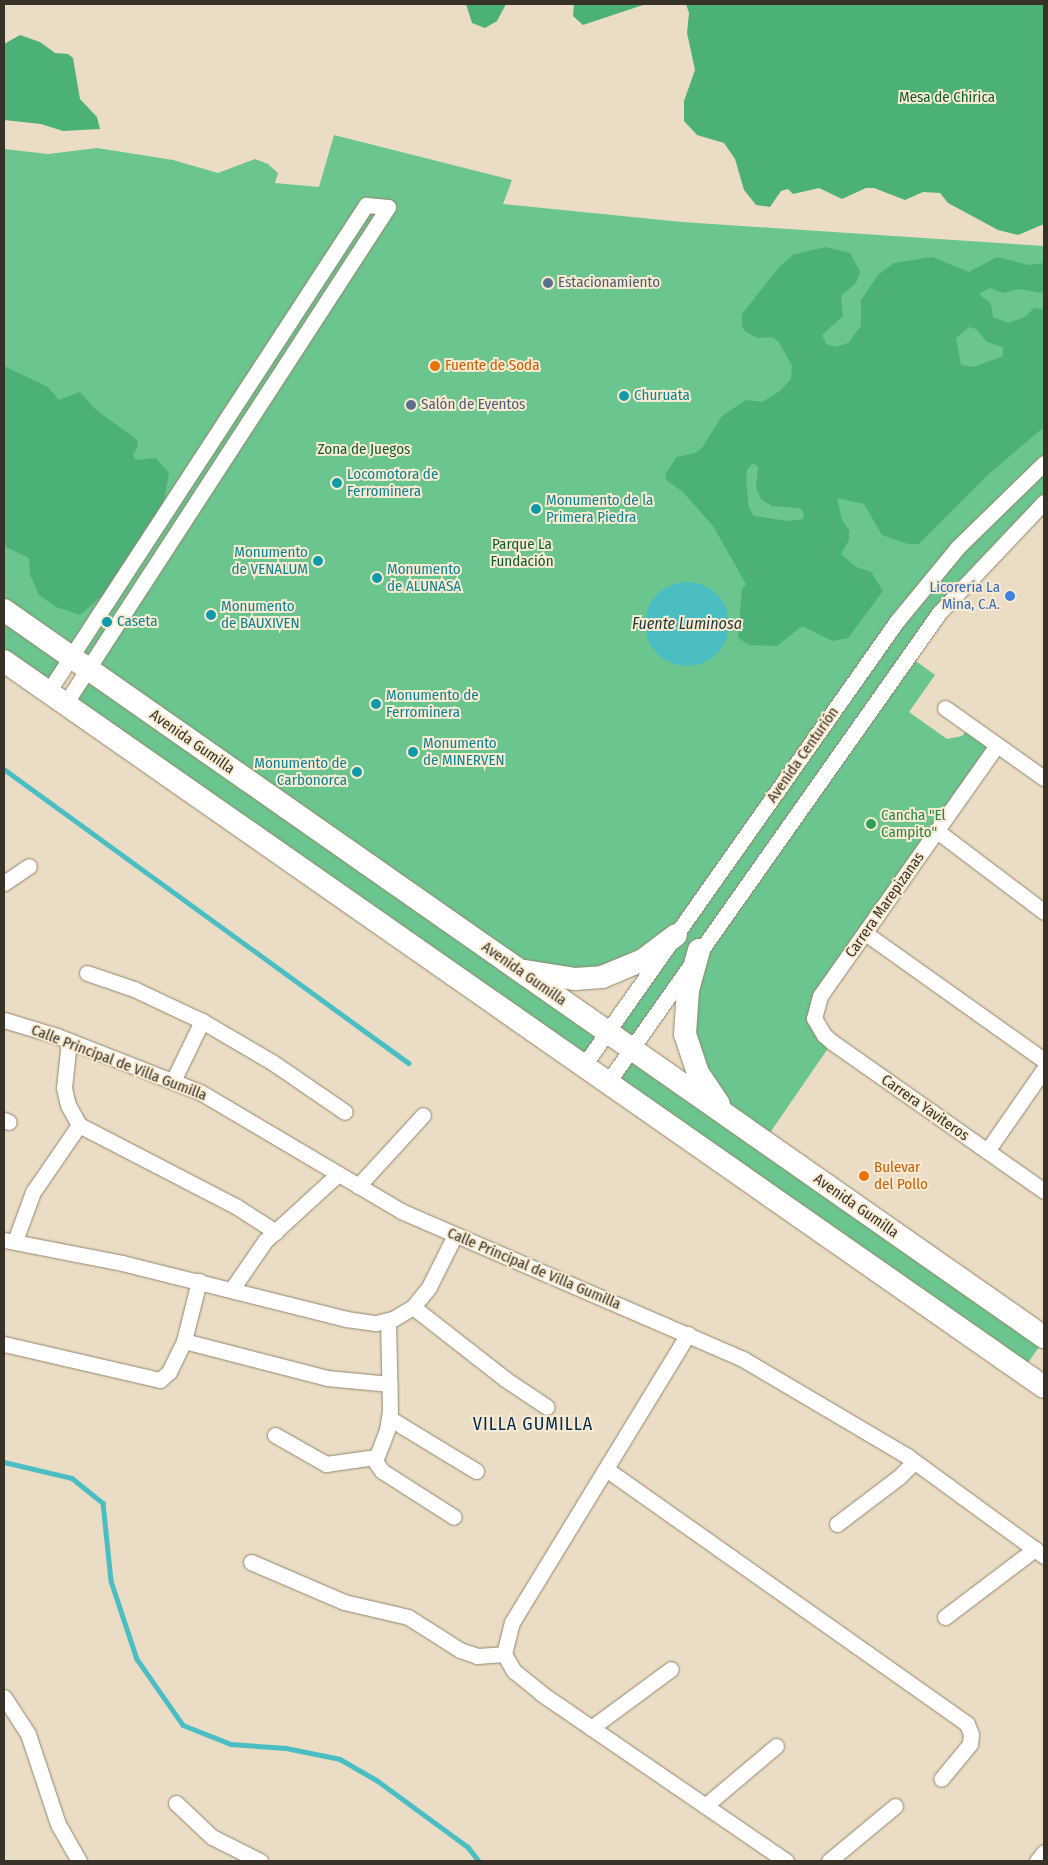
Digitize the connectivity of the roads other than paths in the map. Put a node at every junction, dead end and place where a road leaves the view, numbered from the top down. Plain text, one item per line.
1 (1044, 463) edge
2 (1044, 502) edge
3 (4, 610) edge
4 (4, 661) edge
5 (79, 663) junction
6 (57, 698) junction
7 (945, 708) dead end
8 (997, 744) junction
9 (1044, 778) edge
10 (937, 831) junction
11 (29, 866) dead end
12 (4, 882) edge
13 (1044, 912) edge
14 (865, 934) junction
15 (676, 935) junction
16 (699, 950) junction
17 (518, 970) junction
18 (87, 973) dead end
19 (814, 1018) joint
20 (4, 1020) edge
21 (202, 1021) junction
22 (607, 1032) junction
23 (70, 1041) junction
24 (631, 1048) junction
25 (1044, 1060) edge
26 (584, 1065) junction
27 (1044, 1069) edge
28 (172, 1081) junction
29 (608, 1082) junction
30 (345, 1112) dead end
31 (423, 1115) dead end
32 (730, 1118) junction
33 (79, 1125) junction
34 (986, 1151) junction
35 (338, 1174) junction
36 (358, 1186) junction
37 (1044, 1192) edge
38 (276, 1232) junction
39 (455, 1235) junction
40 (9, 1241) edge
41 (199, 1281) junction
42 (232, 1289) junction
43 (413, 1308) junction
44 (388, 1320) junction
45 (688, 1334) junction
46 (1044, 1337) edge
47 (184, 1341) junction
48 (4, 1344) edge
49 (390, 1384) junction
50 (1044, 1387) edge
51 (547, 1407) dead end
52 (389, 1418) junction
53 (276, 1435) dead end
54 (375, 1457) junction
55 (914, 1462) junction
56 (606, 1469) junction
57 (476, 1471) dead end
58 (454, 1517) dead end
59 (837, 1524) dead end
60 (1040, 1553) edge
61 (251, 1562) dead end
62 (944, 1617) dead end
63 (504, 1654) junction
64 (671, 1669) dead end
65 (4, 1697) edge
66 (591, 1728) junction
67 (776, 1746) dead end
68 (941, 1779) dead end
69 (176, 1803) dead end
70 (705, 1806) junction
71 (895, 1806) dead end
72 (1044, 1852) edge
73 (79, 1861) edge
74 (260, 1861) edge
75 (786, 1861) edge
76 (829, 1861) edge
77 (1037, 1861) edge

1 - 15 street, Avenida Centurión
2 - 16 street, Avenida Centurión
3 - 5 main road, Avenida Gumilla
4 - 6 main road
5 - 5 street
5 - 6 street
5 - 17 main road, Avenida Gumilla
6 - 26 main road
7 - 8 street
8 - 9 street
8 - 10 street, Carrera Marepizanas
10 - 13 street
10 - 14 street, Carrera Marepizanas
11 - 12 street
14 - 19 street, Carrera Marepizanas
14 - 25 street
15 - 17 main road
15 - 22 street, Avenida Centurión
16 - 24 street, Avenida Centurión
16 - 32 main road
17 - 22 main road, Avenida Gumilla
18 - 21 street
19 - 34 street, Carrera Yaviteros
20 - 23 street, Calle Principal de Villa Gumilla
21 - 28 street
21 - 30 street
22 - 24 main road, Avenida Gumilla
22 - 26 street, Avenida Centurión
23 - 28 street, Calle Principal de Villa Gumilla
23 - 33 street
24 - 29 street, Avenida Centurión
24 - 32 main road, Avenida Gumilla
26 - 29 main road
27 - 34 street
28 - 35 street, Calle Principal de Villa Gumilla
29 - 50 main road
31 - 36 street
32 - 46 main road, Avenida Gumilla
33 - 38 street
33 - 40 street
34 - 37 street, Carrera Yaviteros
35 - 36 street, Calle Principal de Villa Gumilla
35 - 38 street
36 - 39 street, Calle Principal de Villa Gumilla
38 - 42 street
39 - 43 street
39 - 45 street, Calle Principal de Villa Gumilla
40 - 41 street
41 - 42 street
41 - 47 street
42 - 44 street
43 - 44 street
43 - 51 street
44 - 49 street
45 - 55 street, Calle Principal de Villa Gumilla
45 - 56 street
47 - 48 street
47 - 49 street
49 - 52 street
52 - 54 street
52 - 57 street
53 - 54 street
54 - 58 street
55 - 59 street
55 - 60 street, Calle Principal de Villa Gumilla
56 - 63 street
56 - 68 street
60 - 62 street
61 - 63 street
63 - 66 street
64 - 66 street
65 - 73 street
66 - 70 street
67 - 70 street
69 - 74 street
70 - 75 street
71 - 76 street
72 - 77 street

